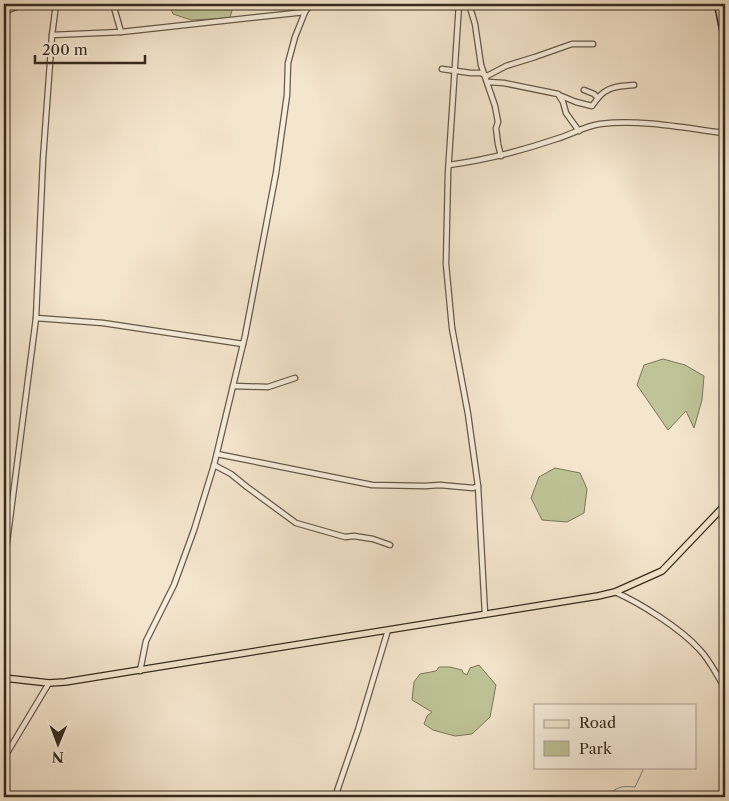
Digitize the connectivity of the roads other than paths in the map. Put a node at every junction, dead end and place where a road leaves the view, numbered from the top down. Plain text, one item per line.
1 (23, 4) edge
2 (56, 4) edge
3 (113, 4) edge
4 (311, 4) edge
5 (460, 4) edge
6 (469, 4) edge
7 (718, 4) edge
8 (4, 12) edge
9 (305, 12) junction
10 (121, 32) junction
11 (52, 35) junction
12 (725, 39) edge
13 (593, 44) dead end
14 (442, 68) dead end
15 (456, 70) junction
16 (484, 75) junction
17 (488, 82) junction
18 (634, 85) dead end
19 (584, 90) dead end
20 (558, 94) junction
21 (598, 98) junction
22 (579, 131) junction
23 (725, 133) edge
24 (500, 156) junction
25 (449, 166) junction
26 (36, 318) junction
27 (243, 344) junction
28 (295, 378) dead end
29 (233, 386) junction
30 (217, 454) junction
31 (214, 465) junction
32 (478, 486) junction
33 (725, 505) edge
34 (390, 545) dead end
35 (4, 565) edge
36 (615, 592) junction
37 (486, 614) junction
38 (388, 630) junction
39 (140, 670) junction
40 (5, 680) edge
41 (49, 683) junction
42 (725, 688) edge
43 (4, 758) edge
44 (335, 797) edge

1 - 8 street
2 - 11 street
3 - 10 street
4 - 9 street
5 - 15 street
6 - 16 street
7 - 12 highway
9 - 10 street
9 - 27 street
10 - 11 street
11 - 26 street
13 - 16 street
14 - 15 street
15 - 16 street
15 - 25 street
16 - 17 street
17 - 20 street
17 - 24 street
18 - 21 street
19 - 21 street
20 - 21 street
20 - 22 street
22 - 23 street
22 - 24 street
24 - 25 street
25 - 32 street
26 - 27 street
26 - 35 street
27 - 29 street
28 - 29 street
29 - 30 street
30 - 31 street
30 - 32 street
31 - 34 street
31 - 39 street
32 - 37 street
33 - 36 main road
36 - 37 main road
36 - 42 street
37 - 38 main road
38 - 39 main road
38 - 44 street
39 - 41 main road
40 - 41 main road
41 - 43 street

